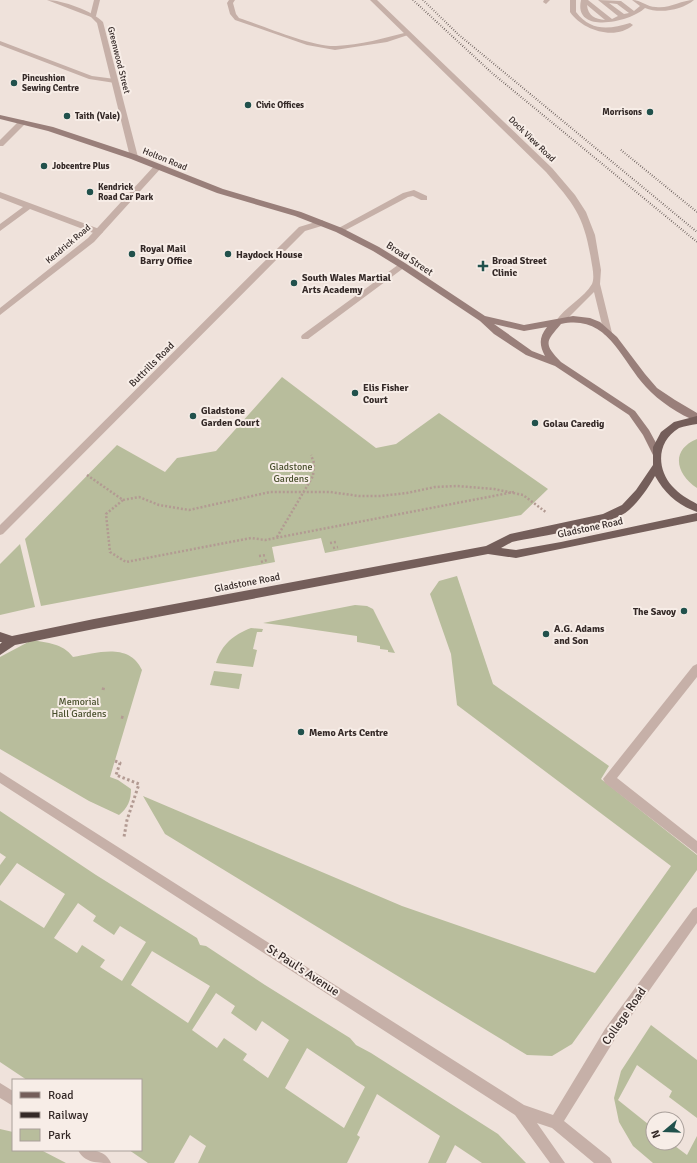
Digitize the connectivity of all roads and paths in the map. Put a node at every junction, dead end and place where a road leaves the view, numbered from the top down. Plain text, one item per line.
1 (50, 0) edge
2 (97, 0) edge
3 (232, 0) edge
4 (373, 0) edge
5 (573, 0) edge
6 (584, 0) edge
7 (601, 0) edge
8 (635, 0) edge
9 (691, 0) edge
10 (697, 3) edge
11 (644, 6) junction
12 (633, 13) junction
13 (93, 16) junction
14 (623, 17) junction
15 (630, 25) dead end
16 (408, 34) junction
17 (0, 43) edge
18 (115, 81) junction
19 (0, 117) edge
20 (23, 122) junction
21 (0, 144) edge
22 (134, 157) junction
23 (158, 167) junction
24 (0, 195) edge
25 (424, 198) dead end
26 (29, 206) junction
27 (322, 223) junction
28 (0, 228) edge
29 (339, 230) junction
30 (99, 232) junction
31 (402, 266) junction
32 (596, 284) junction
33 (0, 312) edge
34 (483, 319) junction
35 (560, 321) junction
36 (608, 333) junction
37 (306, 337) dead end
38 (558, 364) junction
39 (697, 418) edge
40 (656, 452) junction
41 (311, 455) dead end
42 (656, 467) junction
43 (88, 475) dead end
44 (304, 491) junction
45 (514, 492) junction
46 (123, 500) junction
47 (697, 508) edge
48 (549, 514) dead end
49 (697, 517) edge
50 (0, 531) edge
51 (276, 538) junction
52 (336, 542) dead end
53 (330, 543) dead end
54 (338, 547) dead end
55 (333, 548) dead end
56 (488, 550) junction
57 (266, 554) dead end
58 (259, 556) dead end
59 (267, 560) dead end
60 (260, 562) dead end
61 (0, 637) edge
62 (12, 640) junction
63 (0, 650) edge
64 (697, 669) edge
65 (121, 717) dead end
66 (125, 718) dead end
67 (115, 761) dead end
68 (0, 777) edge
69 (128, 820) dead end
70 (697, 848) edge
71 (697, 913) edge
72 (0, 1090) edge
73 (12, 1098) edge
74 (520, 1110) junction
75 (556, 1123) junction
76 (87, 1151) edge
77 (104, 1163) edge
78 (558, 1163) edge
79 (604, 1163) edge

1 - 13 street
2 - 13 street
3 - 16 street
4 - 16 street, Dock View Road
5 - 15 street
6 - 14 street
7 - 12 street
7 - 14 street
8 - 11 street
9 - 10 street
9 - 11 street
11 - 12 street
12 - 14 street
13 - 18 street, Greenwood Street
16 - 32 street, Dock View Road
17 - 18 street
18 - 22 street, Greenwood Street
19 - 20 main road, Holton Road
20 - 21 street
20 - 22 main road, Holton Road
22 - 23 main road, Holton Road
23 - 27 main road, Holton Road
23 - 30 street, Kendrick Road
24 - 26 street
25 - 29 street
26 - 28 street
26 - 30 street
27 - 29 main road, Broad Street
27 - 50 street, Buttrills Road
29 - 31 main road, Broad Street
30 - 33 street, Kendrick Road
31 - 34 main road, Broad Street
31 - 37 street
32 - 35 street
32 - 36 street, Dock View Road
34 - 35 main road, Broad Street
34 - 38 main road, Broad Street
35 - 36 main road, Broad Street
35 - 38 main road, Broad Street
36 - 39 main road, Broad Street
38 - 40 main road, Broad Street
39 - 40 main road
40 - 42 main road
41 - 44 path
42 - 47 main road
42 - 56 main road, Gladstone Road
43 - 46 path
44 - 45 path
44 - 46 path
44 - 51 path
45 - 48 path
45 - 51 path
46 - 51 path
49 - 56 main road, Gladstone Road
52 - 53 path
54 - 55 path
56 - 62 main road, Gladstone Road
57 - 58 path
59 - 60 path
61 - 62 main road, Gladstone Road
62 - 63 main road, Gladstone Road
64 - 70 street
65 - 66 path
67 - 69 path
68 - 74 street, St Paul's Avenue
71 - 75 street, College Road
72 - 73 street
74 - 75 street, St Paul's Avenue
74 - 78 street
75 - 79 street, St Paul's Avenue
76 - 77 street

